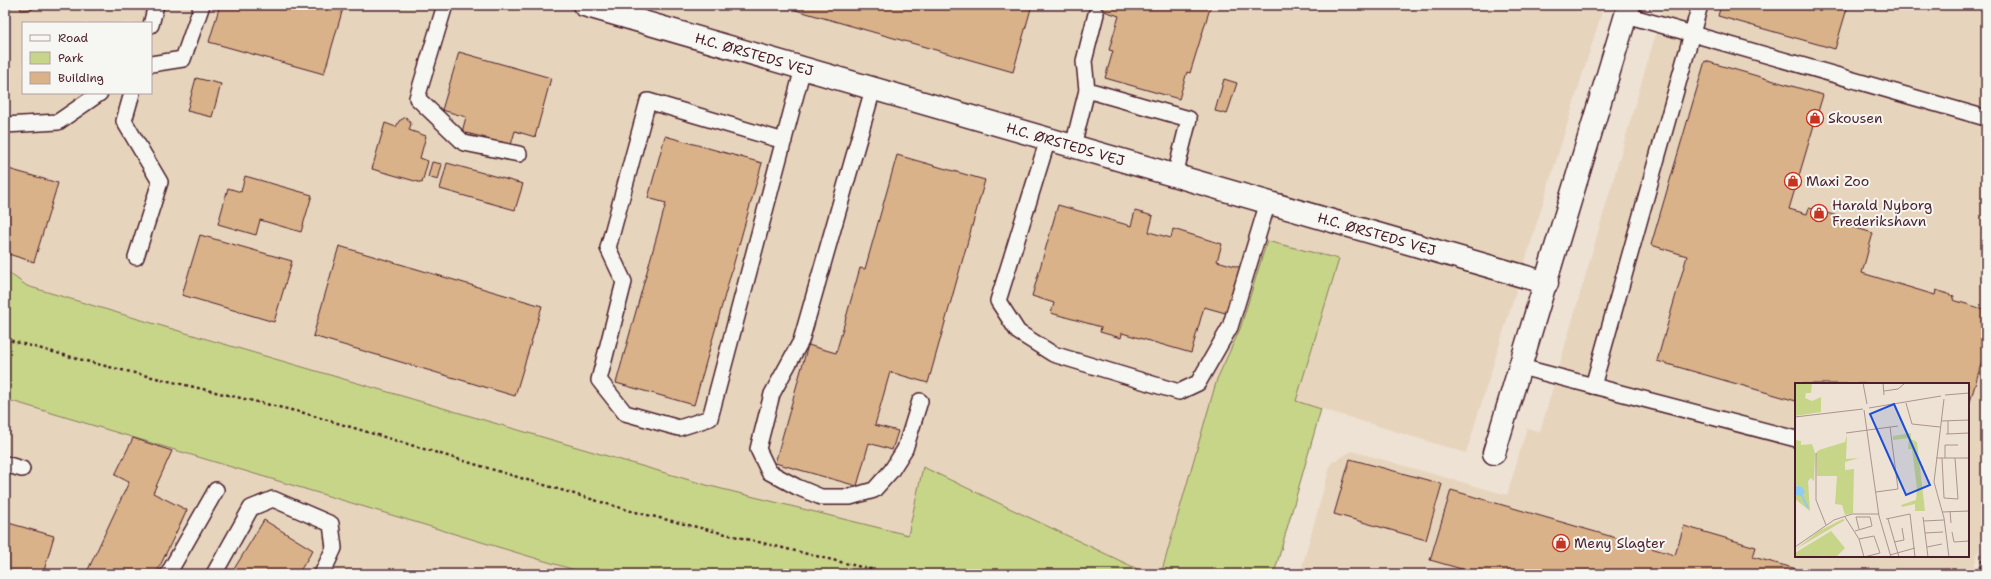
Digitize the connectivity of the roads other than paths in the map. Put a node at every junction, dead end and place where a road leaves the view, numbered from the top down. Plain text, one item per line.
1 (156, 5) edge
2 (202, 5) edge
3 (445, 5) edge
4 (584, 5) edge
5 (1700, 5) edge
6 (1628, 10) edge
7 (1096, 14) dead end
8 (152, 22) edge
9 (1692, 34) junction
10 (152, 64) edge
11 (803, 68) junction
12 (873, 89) junction
13 (1087, 90) junction
14 (99, 94) edge
15 (132, 94) edge
16 (1986, 118) edge
17 (5, 125) edge
18 (1048, 139) junction
19 (784, 141) junction
20 (1073, 146) junction
21 (519, 154) dead end
22 (1175, 176) junction
23 (1268, 202) junction
24 (136, 256) dead end
25 (1547, 283) junction
26 (1520, 367) junction
27 (1593, 386) junction
28 (920, 401) dead end
29 (1795, 439) edge
30 (1494, 453) dead end
31 (5, 464) edge
32 (22, 469) dead end
33 (216, 490) dead end
34 (168, 574) edge
35 (214, 574) edge
36 (322, 574) edge

1 - 8 lane
2 - 10 lane
3 - 21 lane
4 - 11 street, H.C. ØRSTEDS VEJ
5 - 9 lane
6 - 9 lane
6 - 25 street
7 - 13 lane
9 - 16 lane
9 - 27 lane
11 - 12 street, H.C. ØRSTEDS VEJ
11 - 19 lane
12 - 18 street, H.C. ØRSTEDS VEJ
12 - 28 lane
13 - 20 lane
13 - 22 lane
14 - 17 lane
15 - 24 lane
18 - 20 street, H.C. ØRSTEDS VEJ
18 - 23 lane
19 - 19 lane
20 - 22 street, H.C. ØRSTEDS VEJ
22 - 23 street, H.C. ØRSTEDS VEJ
23 - 25 street, H.C. ØRSTEDS VEJ
25 - 26 street
26 - 27 lane
26 - 30 street
27 - 29 lane
31 - 32 lane
33 - 34 lane
35 - 36 lane

